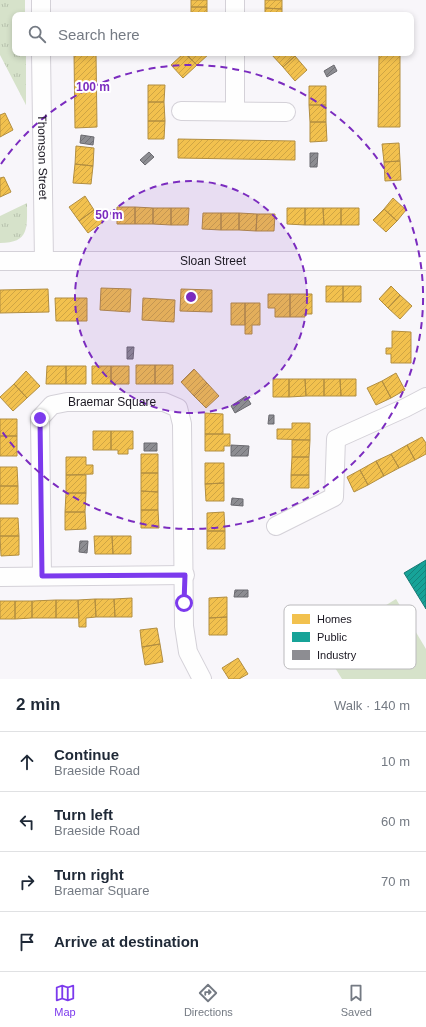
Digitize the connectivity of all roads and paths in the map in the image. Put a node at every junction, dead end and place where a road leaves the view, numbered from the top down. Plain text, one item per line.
1 (40, 0) edge
2 (235, 0) edge
3 (41, 12) edge
4 (235, 12) edge
5 (41, 56) edge
6 (235, 56) edge
7 (181, 111) dead end
8 (235, 111) junction
9 (286, 112) dead end
10 (0, 261) edge
11 (44, 261) junction
12 (426, 262) edge
13 (426, 397) edge
14 (276, 526) dead end
15 (185, 575) junction
16 (42, 576) junction
17 (0, 577) edge
18 (202, 679) edge

1 - 3 street
2 - 4 street
5 - 11 street, Thomson Street
6 - 8 street
7 - 8 street
8 - 9 street
10 - 11 street, Sloan Street
11 - 12 street, Sloan Street
13 - 14 street
15 - 16 street
15 - 16 street, Braemar Square
15 - 18 street
16 - 17 street

